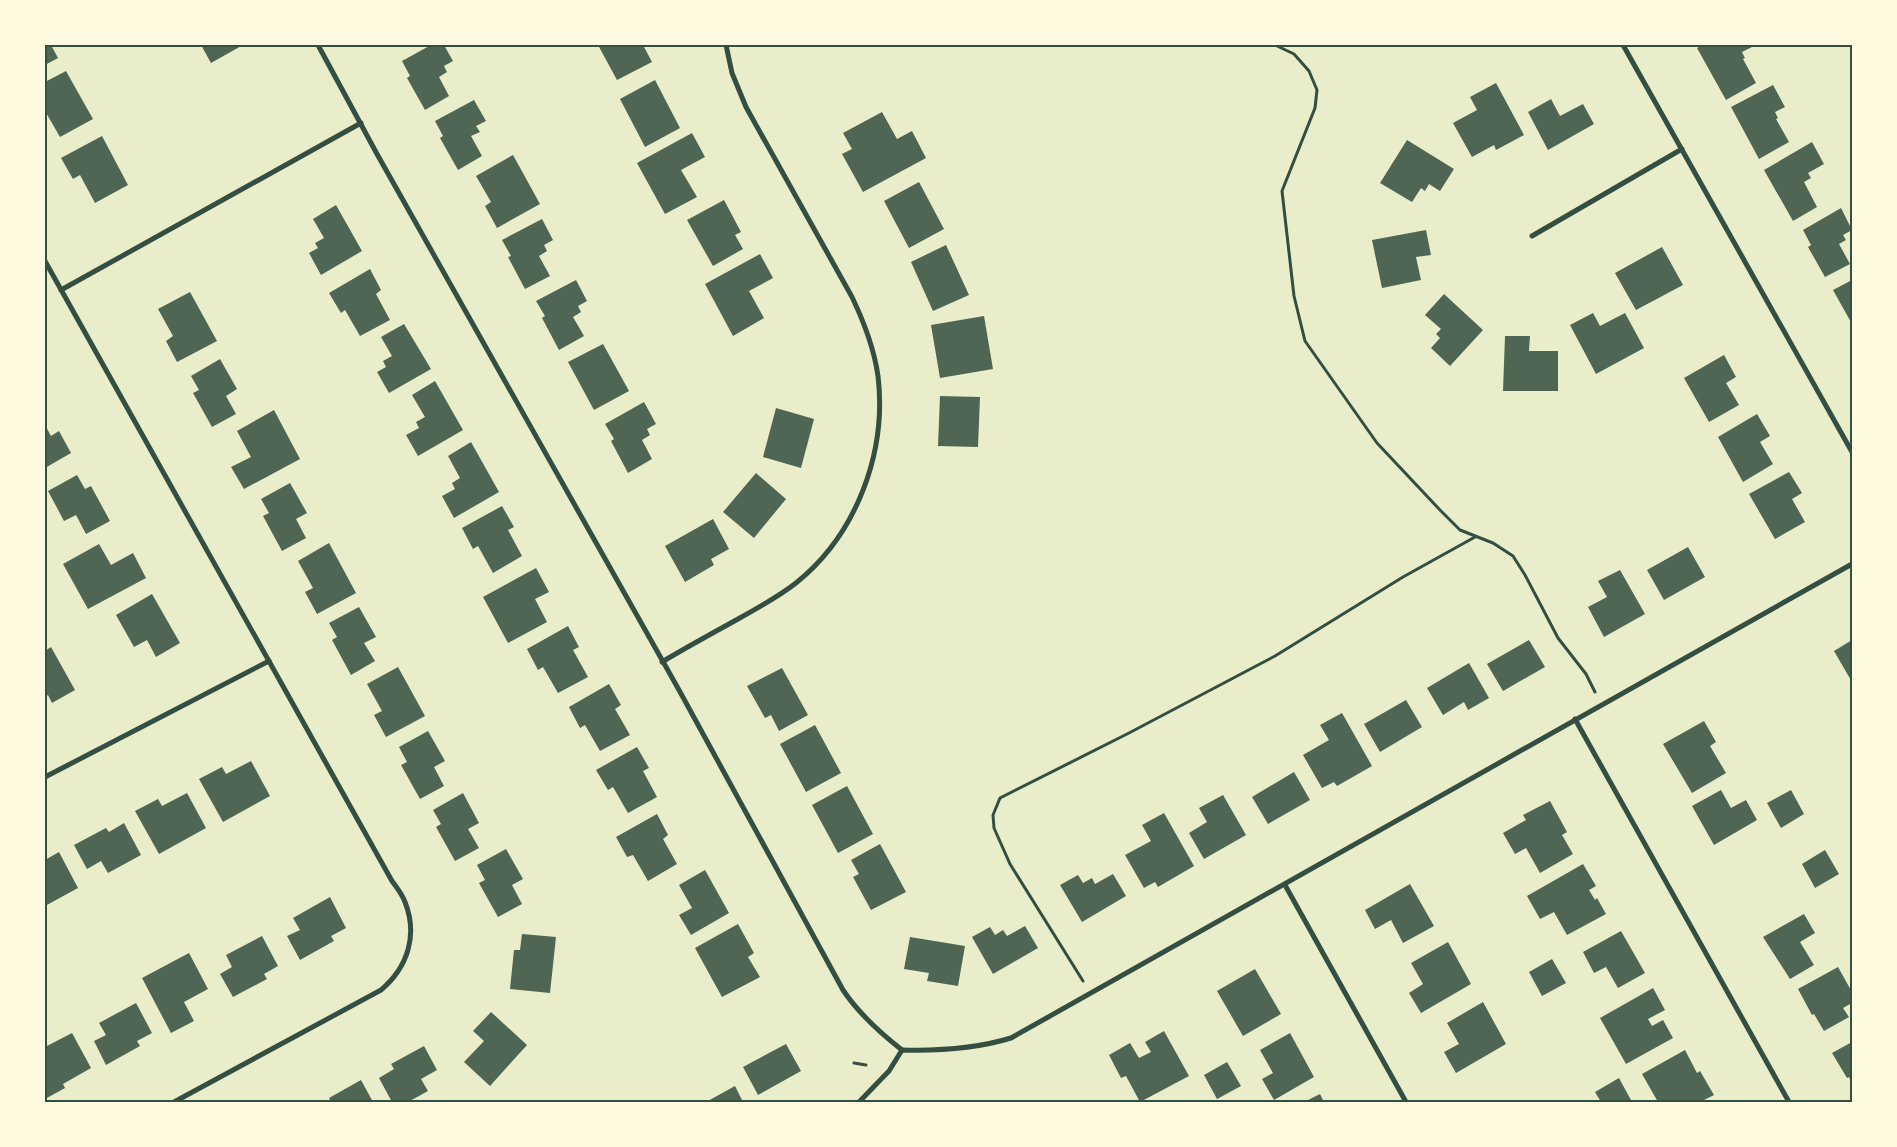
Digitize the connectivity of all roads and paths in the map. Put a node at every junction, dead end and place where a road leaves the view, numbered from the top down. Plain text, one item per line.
1 (318, 45) edge
2 (726, 45) edge
3 (1275, 45) edge
4 (1623, 45) edge
5 (361, 123) junction
6 (1682, 149) junction
7 (1532, 236) dead end
8 (45, 261) edge
9 (61, 290) junction
10 (1852, 452) edge
11 (1476, 536) junction
12 (1852, 564) edge
13 (269, 661) junction
14 (662, 662) junction
15 (1596, 692) dead end
16 (1575, 719) junction
17 (45, 778) edge
18 (1285, 885) junction
19 (1083, 981) dead end
20 (902, 1050) junction
21 (854, 1063) dead end
22 (866, 1065) dead end
23 (174, 1102) edge
24 (859, 1102) edge
25 (1406, 1102) edge
26 (1789, 1102) edge

1 - 5 street
2 - 14 street
3 - 11 path
4 - 6 street
5 - 9 street
5 - 14 street
6 - 7 street
6 - 10 street
8 - 9 street
9 - 13 street
11 - 15 path
11 - 19 path
12 - 16 street
13 - 17 street
13 - 23 street
14 - 20 street
16 - 18 street
16 - 26 street
18 - 20 street
18 - 25 street
20 - 24 street
21 - 22 path

